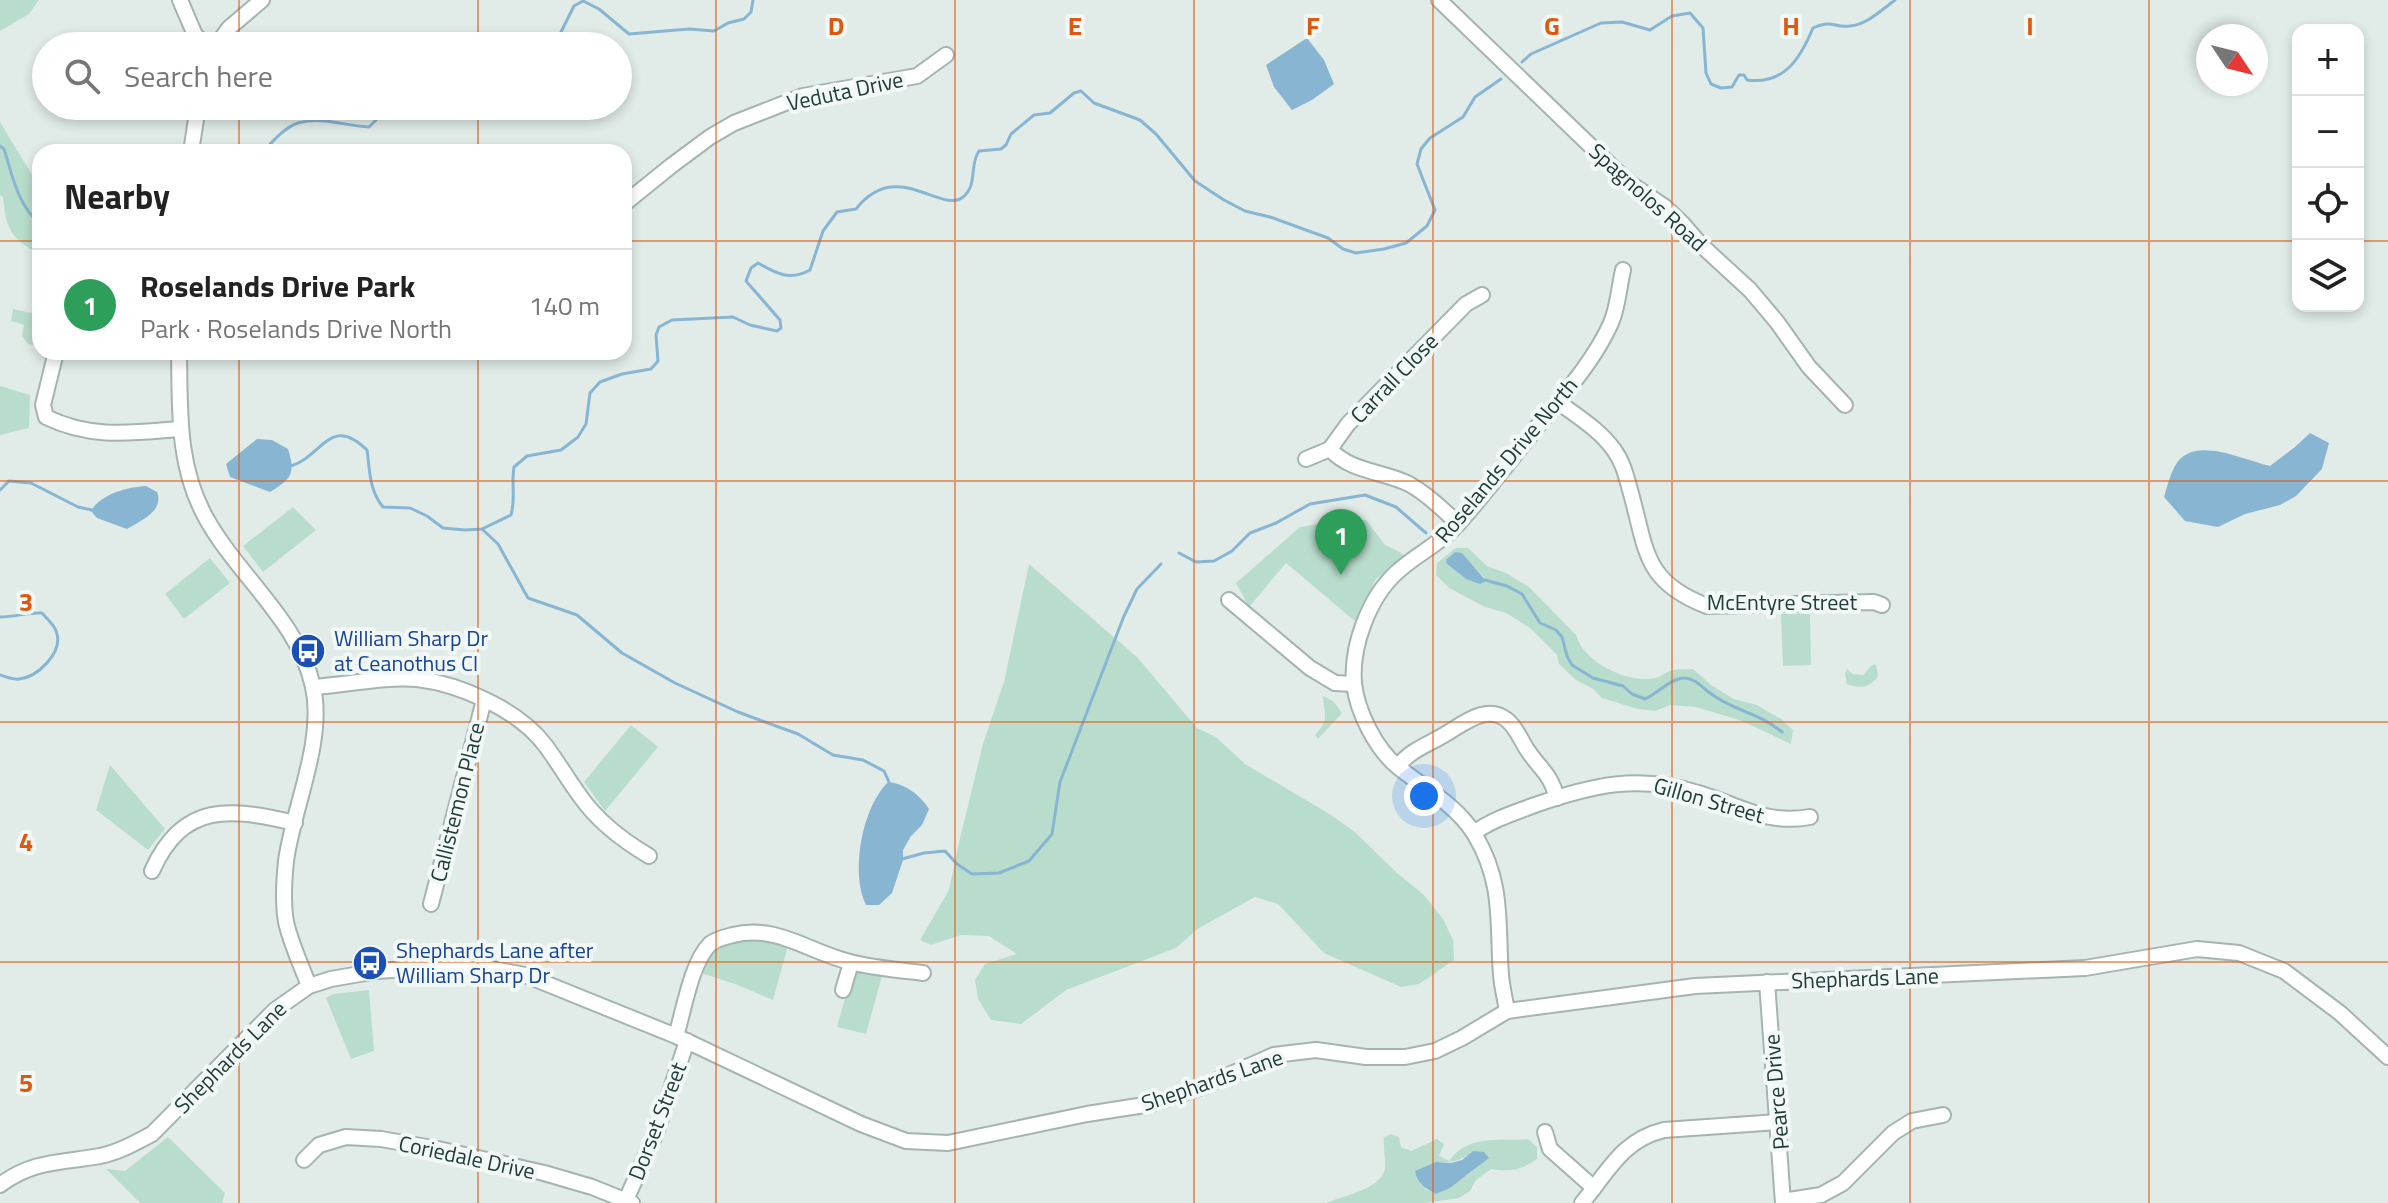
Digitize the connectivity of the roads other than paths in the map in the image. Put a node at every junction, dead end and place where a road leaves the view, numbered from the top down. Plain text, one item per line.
1 (180, 0) edge
2 (262, 0) edge
3 (1439, 0) edge
4 (194, 32) edge
5 (226, 32) edge
6 (946, 55) dead end
7 (196, 120) edge
8 (192, 144) edge
9 (632, 198) edge
10 (1623, 270) dead end
11 (1482, 295) dead end
12 (54, 360) edge
13 (179, 360) edge
14 (1558, 402) junction
15 (1845, 405) dead end
16 (179, 429) junction
17 (1330, 449) junction
18 (1306, 459) dead end
19 (1458, 524) junction
20 (1229, 600) dead end
21 (1882, 605) dead end
22 (1354, 684) junction
23 (313, 687) junction
24 (484, 700) junction
25 (1398, 766) junction
26 (1557, 798) junction
27 (1810, 817) dead end
28 (295, 823) junction
29 (1474, 833) junction
30 (649, 856) dead end
31 (152, 871) dead end
32 (431, 904) dead end
33 (851, 963) junction
34 (923, 973) dead end
35 (1767, 982) junction
36 (309, 986) junction
37 (843, 990) dead end
38 (1507, 1011) junction
39 (682, 1039) junction
40 (2388, 1057) edge
41 (1943, 1115) dead end
42 (1778, 1122) junction
43 (1545, 1132) dead end
44 (304, 1160) dead end
45 (0, 1185) edge
46 (1594, 1188) junction
47 (629, 1202) edge
48 (1783, 1202) edge
49 (1582, 1203) edge

1 - 4 street
2 - 5 street
3 - 15 street, Spagnolos Road
6 - 9 street, Veduta Drive
7 - 8 street
10 - 14 street, Roselands Drive North
11 - 17 street, Carrall Close
12 - 16 street
13 - 16 street
14 - 19 street, Roselands Drive North
14 - 21 street, McEntyre Street
16 - 23 street
17 - 18 street, Carrall Close
17 - 19 street
19 - 22 street, Roselands Drive North
20 - 22 street
22 - 25 street, Roselands Drive North
23 - 24 street
23 - 28 street
24 - 30 street
24 - 32 street, Callistemon Place
25 - 26 street
25 - 29 street, Roselands Drive North
26 - 27 street, Gillon Street
26 - 29 street, Gillon Street
28 - 31 street
28 - 36 street
29 - 38 street, Roselands Drive North
33 - 34 street, Dorset Street
33 - 37 street
33 - 39 street, Dorset Street
35 - 38 street, Shephards Lane
35 - 40 street, Shephards Lane
35 - 42 street, Pearce Drive
36 - 39 street, Shephards Lane
36 - 45 street, Shephards Lane
38 - 39 street, Shephards Lane
39 - 47 street, Dorset Street
41 - 48 street
42 - 46 street
42 - 48 street, Pearce Drive
43 - 46 street
44 - 47 street, Coriedale Drive
46 - 49 street

